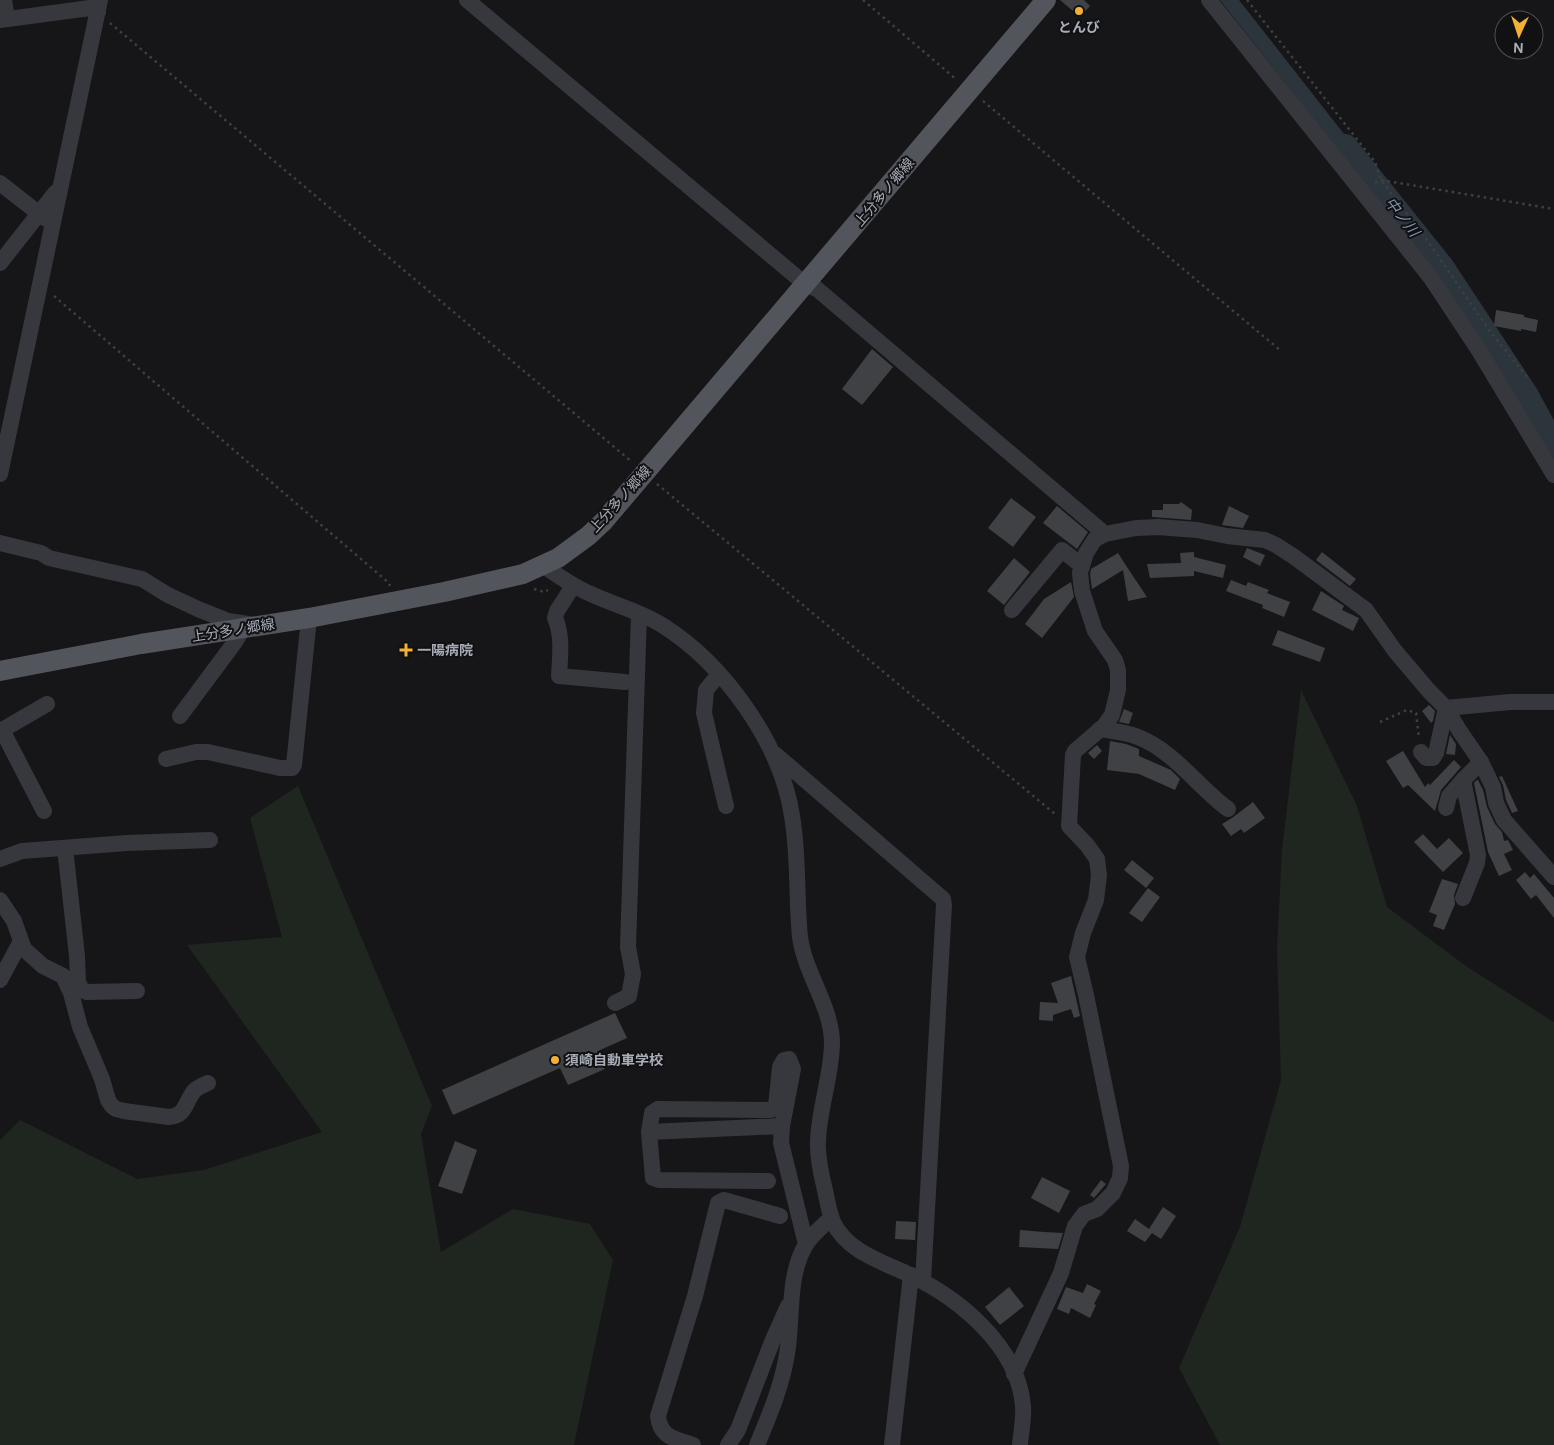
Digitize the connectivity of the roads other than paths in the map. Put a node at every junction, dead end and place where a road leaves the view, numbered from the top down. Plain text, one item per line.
1 (4, 0) edge
2 (467, 0) edge
3 (1046, 0) edge
4 (1209, 0) edge
5 (99, 6) edge
6 (4, 20) edge
7 (0, 183) edge
8 (46, 219) junction
9 (0, 263) edge
10 (805, 284) junction
11 (1550, 455) edge
12 (0, 474) edge
13 (1554, 475) edge
14 (1104, 534) junction
15 (0, 543) edge
16 (544, 566) junction
17 (1082, 566) junction
18 (573, 586) junction
19 (1012, 610) dead end
20 (639, 614) junction
21 (309, 618) junction
22 (243, 626) junction
23 (0, 671) edge
24 (719, 674) junction
25 (625, 682) dead end
26 (1554, 702) edge
27 (47, 704) dead end
28 (1446, 708) junction
29 (180, 716) dead end
30 (1100, 729) junction
31 (1, 731) edge
32 (771, 751) junction
33 (1421, 752) road end
34 (166, 760) dead end
35 (1481, 762) junction
36 (1462, 780) junction
37 (726, 806) dead end
38 (1446, 808) dead end
39 (1228, 809) dead end
40 (44, 811) dead end
41 (210, 840) dead end
42 (65, 848) junction
43 (0, 859) edge
44 (1554, 877) edge
45 (1463, 898) dead end
46 (0, 900) edge
47 (21, 941) junction
48 (0, 980) edge
49 (73, 985) junction
50 (137, 991) dead end
51 (615, 1003) dead end
52 (208, 1084) dead end
53 (782, 1126) junction
54 (649, 1132) junction
55 (768, 1180) dead end
56 (780, 1216) dead end
57 (831, 1218) junction
58 (806, 1244) junction
59 (917, 1278) junction
60 (792, 1297) junction
61 (1014, 1374) junction
62 (693, 1445) edge
63 (728, 1445) edge
64 (757, 1445) edge
65 (892, 1445) edge
66 (1020, 1445) edge

1 - 6 street
2 - 10 street
3 - 10 main road, 上分多ノ郷線
4 - 11 street
5 - 6 street
5 - 8 street
7 - 8 street
8 - 9 street
8 - 12 street
10 - 14 street
10 - 16 main road, 上分多ノ郷線
11 - 13 street
14 - 17 street
14 - 28 street
15 - 22 street
16 - 18 street
16 - 21 main road, 上分多ノ郷線
17 - 19 street
17 - 30 street
18 - 20 street
18 - 25 street
20 - 24 street
20 - 51 street
21 - 22 main road, 上分多ノ郷線
21 - 34 street
22 - 23 main road, 上分多ノ郷線
22 - 29 street
24 - 32 street
24 - 37 street
26 - 28 street
27 - 31 street
28 - 33 street
28 - 35 street
30 - 39 street
30 - 61 street
31 - 40 street
32 - 57 street
32 - 59 street
35 - 36 street
35 - 44 street
36 - 38 street
36 - 45 street
41 - 42 street
42 - 43 street
42 - 49 street
46 - 47 street
47 - 48 street
47 - 49 street
49 - 50 street
49 - 52 street
53 - 54 street
53 - 54 street
53 - 58 street
54 - 55 street
56 - 62 street
57 - 58 street
57 - 59 street
58 - 60 street
59 - 61 street
59 - 65 street
60 - 63 street
60 - 64 street
61 - 66 street

